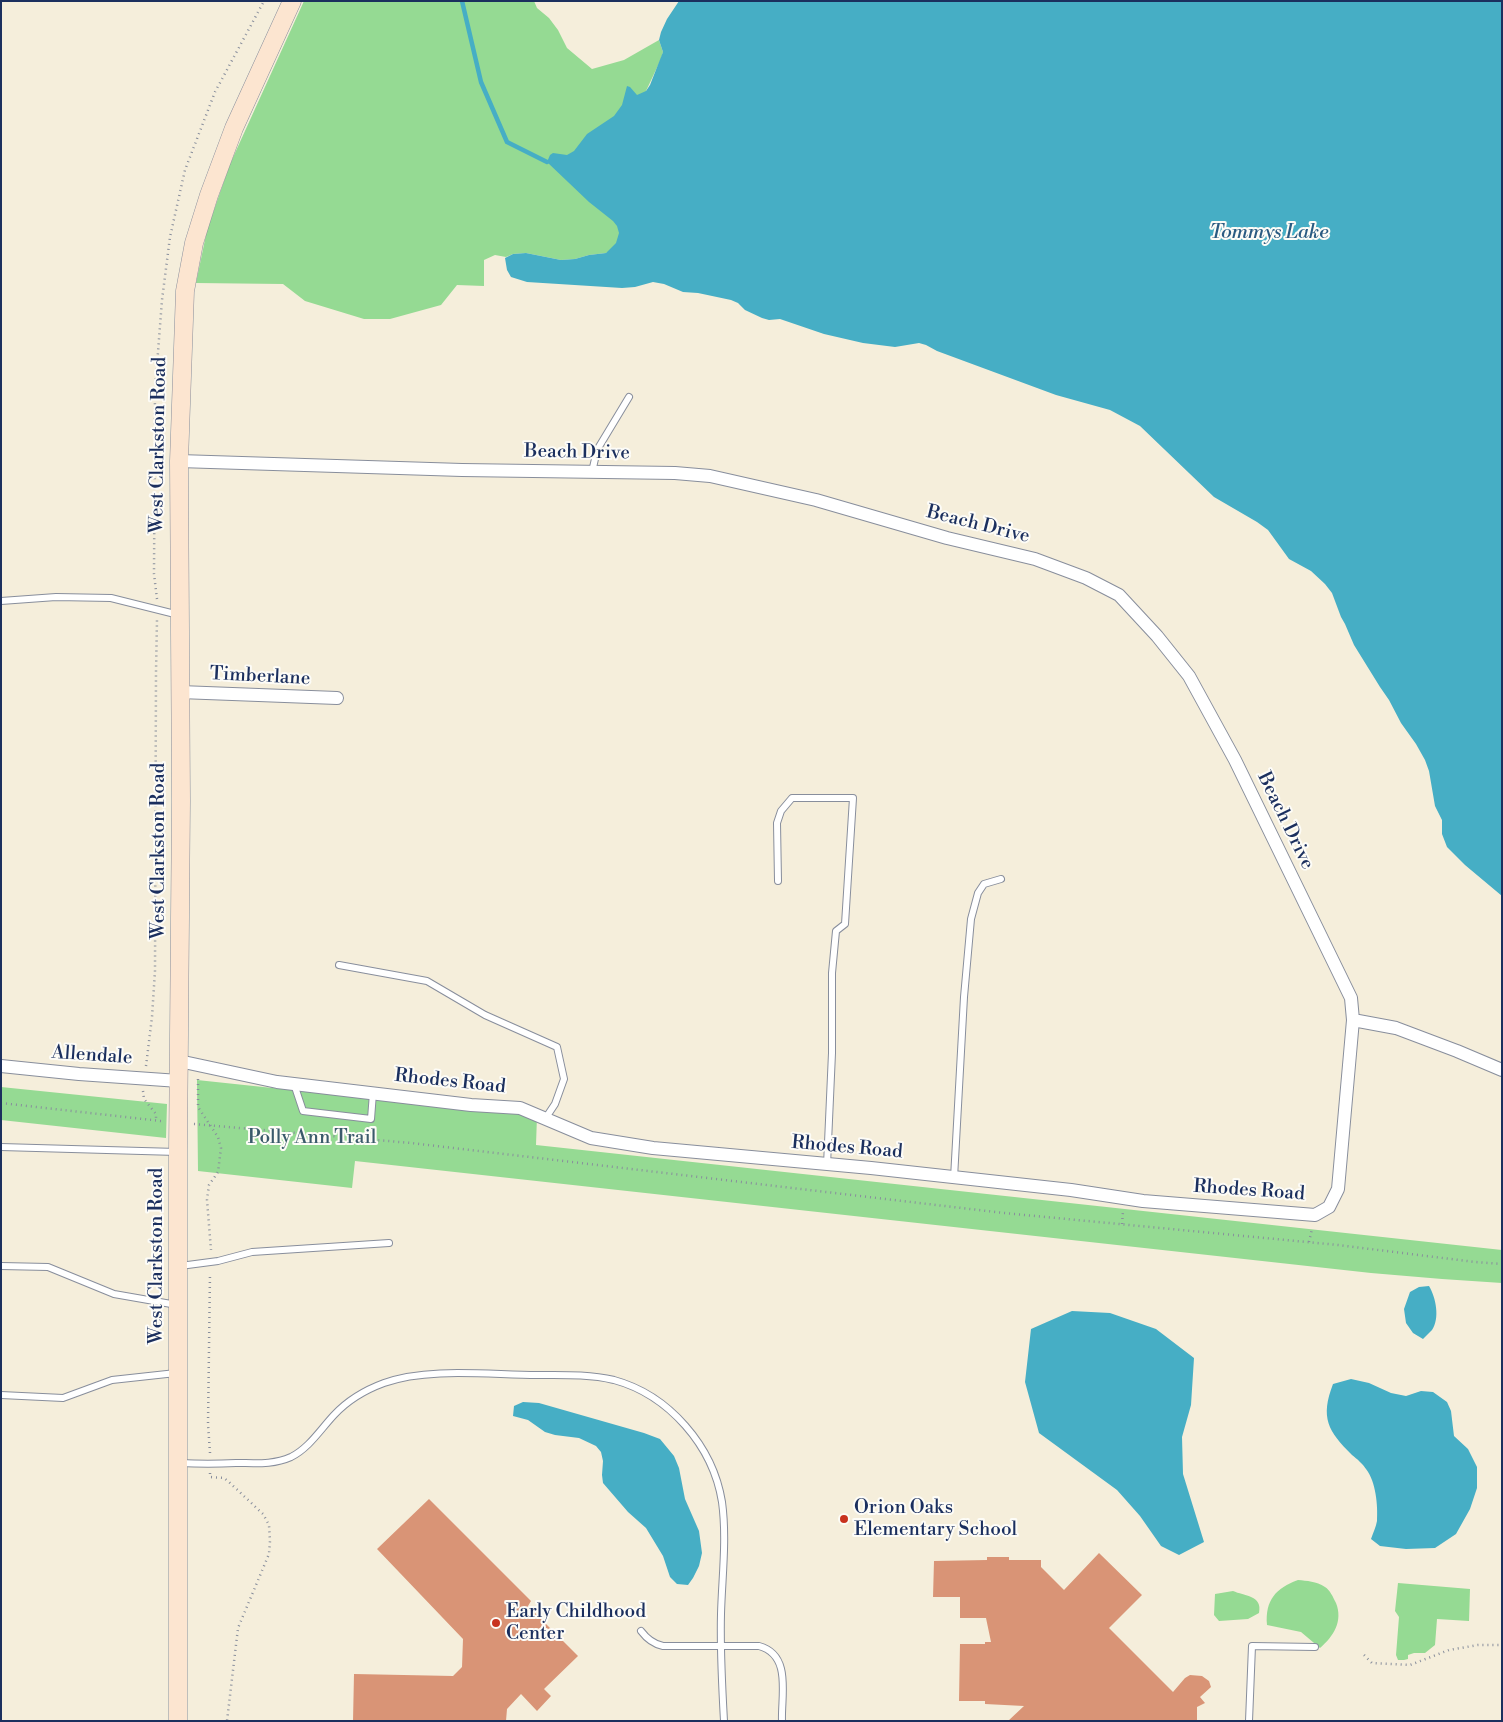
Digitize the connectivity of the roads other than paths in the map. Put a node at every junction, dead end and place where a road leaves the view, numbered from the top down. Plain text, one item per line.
1 (292, 1) edge
2 (629, 397) dead end
3 (179, 461) junction
4 (592, 472) junction
5 (1, 602) edge
6 (180, 615) junction
7 (180, 692) junction
8 (337, 698) dead end
9 (1001, 879) dead end
10 (778, 881) dead end
11 (339, 965) dead end
12 (1353, 1020) junction
13 (179, 1061) junction
14 (1, 1066) edge
15 (1502, 1070) edge
16 (179, 1081) junction
17 (294, 1084) junction
18 (373, 1093) junction
19 (545, 1119) junction
20 (1, 1147) edge
21 (178, 1152) junction
22 (827, 1165) junction
23 (954, 1178) junction
24 (389, 1243) dead end
25 (1, 1266) edge
26 (178, 1266) junction
27 (178, 1306) junction
28 (178, 1373) junction
29 (1, 1395) edge
30 (177, 1463) junction
31 (641, 1632) dead end
32 (721, 1646) junction
33 (1315, 1647) dead end
34 (782, 1709) junction
35 (178, 1721) edge
36 (724, 1721) edge
37 (782, 1721) edge
38 (787, 1721) edge
39 (1249, 1721) edge

1 - 3 main road, West Clarkston Road
2 - 4 lane
3 - 4 street, Beach Drive
3 - 6 main road, West Clarkston Road
4 - 12 street, Beach Drive
5 - 6 lane
6 - 7 main road, West Clarkston Road
7 - 8 street, Timberlane
7 - 13 main road, West Clarkston Road
9 - 23 lane
10 - 22 lane
11 - 19 lane
12 - 15 street
12 - 23 street, Rhodes Road
13 - 16 main road, West Clarkston Road
13 - 17 street, Rhodes Road
14 - 16 street, Allendale
16 - 21 main road, West Clarkston Road
17 - 18 street, Rhodes Road
17 - 18 lane
18 - 19 street, Rhodes Road
19 - 22 street, Rhodes Road
20 - 21 lane
21 - 26 main road, West Clarkston Road
22 - 23 street, Rhodes Road
24 - 26 lane
25 - 27 lane
26 - 27 main road, West Clarkston Road
27 - 28 main road, West Clarkston Road
28 - 29 lane
28 - 30 main road, West Clarkston Road
30 - 32 lane
30 - 35 main road, West Clarkston Road
31 - 32 lane
32 - 34 lane
32 - 36 lane
33 - 39 lane
34 - 37 lane
34 - 38 lane

